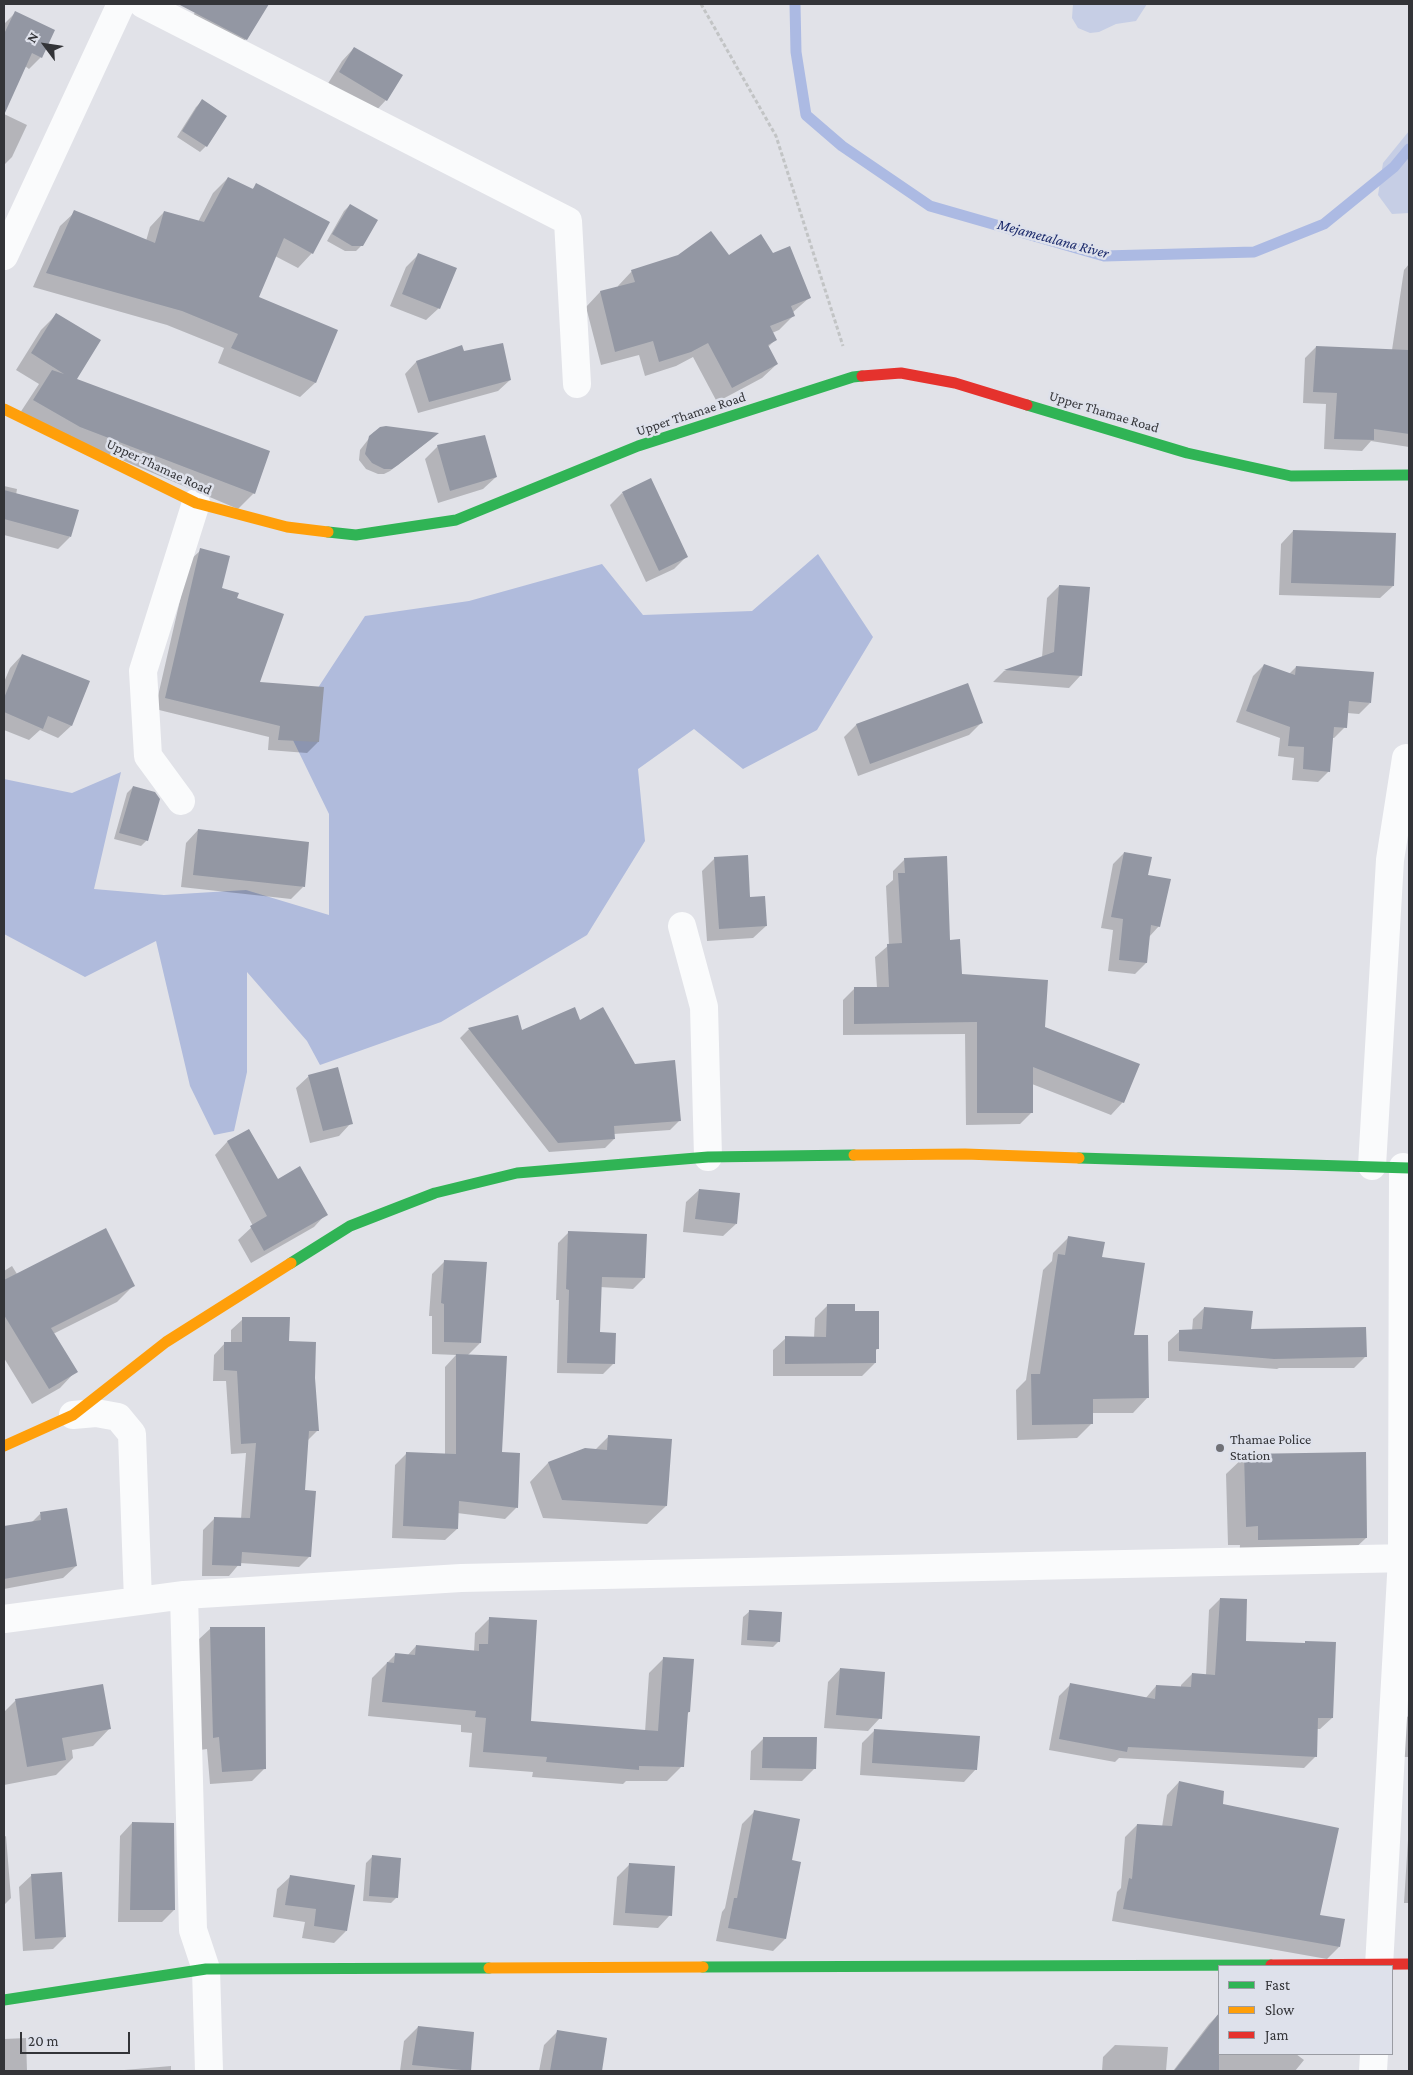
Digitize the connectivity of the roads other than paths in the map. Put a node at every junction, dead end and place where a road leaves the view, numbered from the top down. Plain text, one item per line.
1 (121, 4) edge
2 (143, 4) edge
3 (4, 256) edge
4 (577, 384) dead end
5 (4, 409) edge
6 (1409, 475) edge
7 (196, 503) junction
8 (1406, 758) dead end
9 (181, 801) dead end
10 (682, 926) dead end
11 (708, 1157) junction
12 (1372, 1166) junction
13 (1406, 1168) edge
14 (73, 1415) junction
15 (4, 1446) edge
16 (1405, 1558) edge
17 (184, 1595) junction
18 (138, 1601) junction
19 (4, 1619) edge
20 (1409, 1964) edge
21 (1379, 1965) edge
22 (1218, 1966) edge
23 (206, 1969) junction
24 (4, 2000) edge
25 (1374, 2055) edge
26 (209, 2071) edge
27 (1373, 2071) edge

1 - 3 street
2 - 4 street
5 - 7 street, Upper Thamae Road
6 - 7 street, Upper Thamae Road
7 - 9 street
8 - 12 street
10 - 11 street
11 - 12 street
11 - 14 street
12 - 13 street
13 - 16 street
14 - 15 street
14 - 18 street
16 - 17 street
16 - 21 street
17 - 18 street
17 - 23 street
18 - 19 street
20 - 21 street
22 - 23 street
23 - 24 street
23 - 26 street
25 - 27 street

